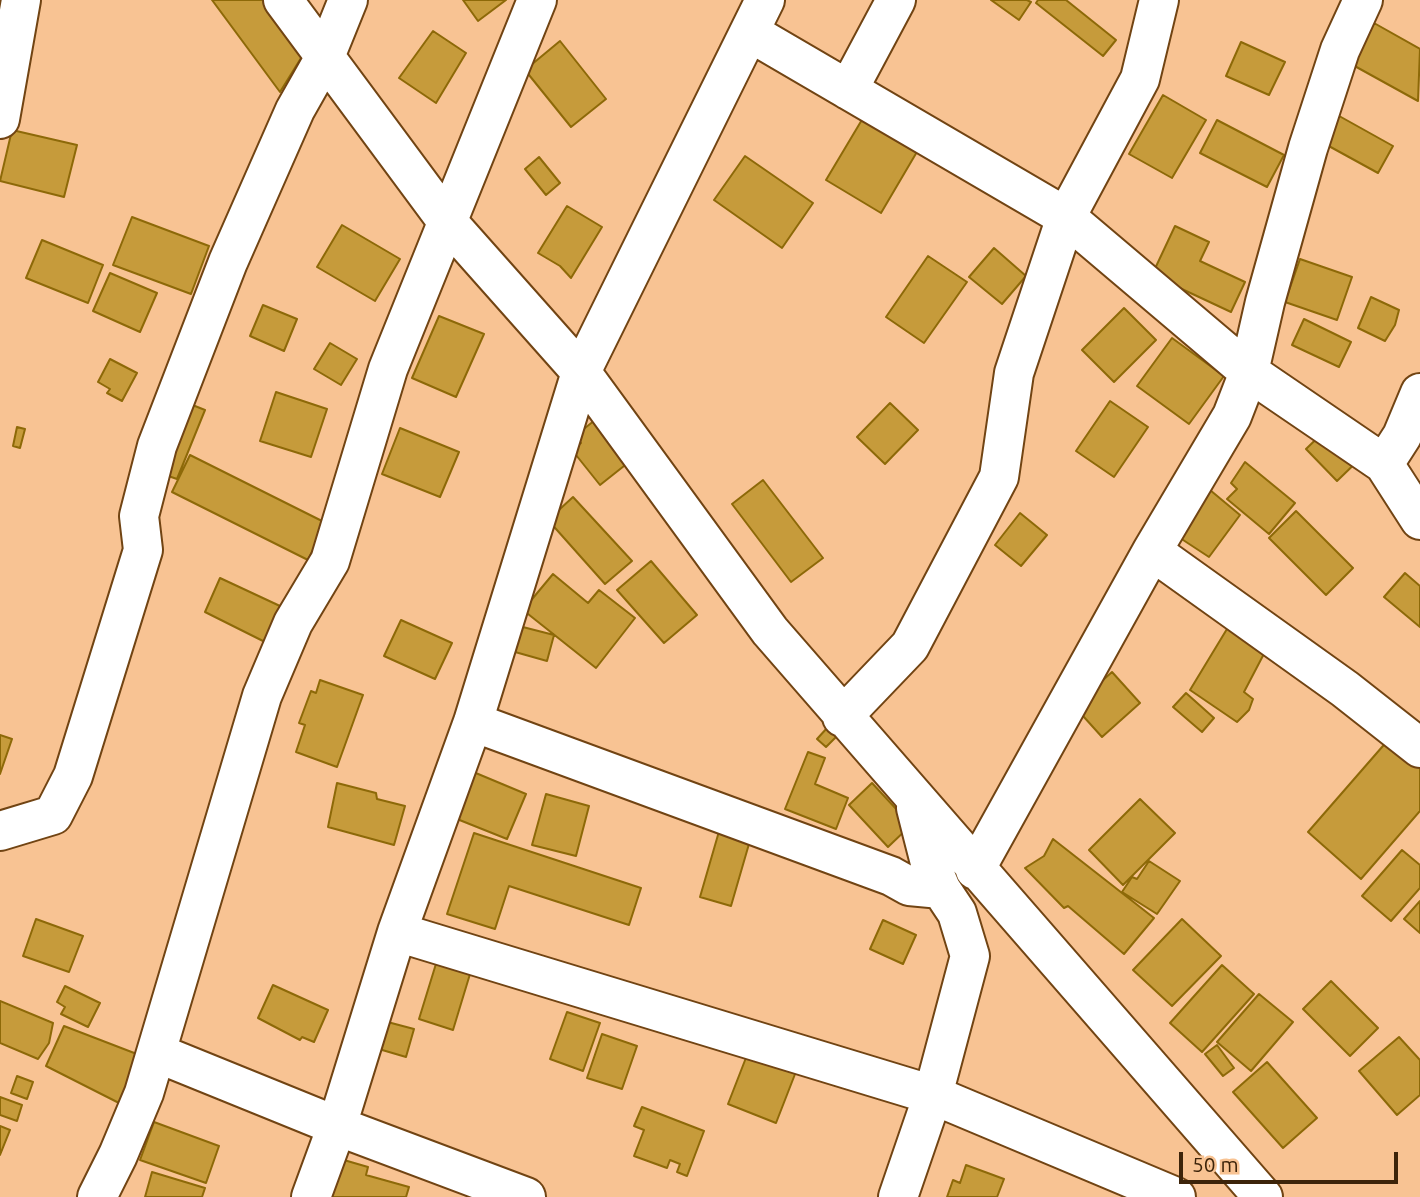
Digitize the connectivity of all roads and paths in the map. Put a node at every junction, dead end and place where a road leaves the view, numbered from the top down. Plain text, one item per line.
1 (21, 0) edge
2 (283, 0) edge
3 (348, 0) edge
4 (537, 0) edge
5 (896, 0) edge
6 (1159, 0) edge
7 (1363, 0) edge
8 (758, 17) edge
9 (325, 57) junction
10 (848, 90) junction
11 (0, 119) edge
12 (1066, 217) junction
13 (446, 220) junction
14 (581, 372) junction
15 (1249, 372) junction
16 (1420, 393) edge
17 (1384, 464) junction
18 (1420, 520) edge
19 (1152, 551) junction
20 (842, 717) junction
21 (473, 722) junction
22 (1420, 748) edge
23 (914, 799) junction
24 (0, 831) edge
25 (975, 870) junction
26 (942, 890) junction
27 (397, 932) junction
28 (157, 1053) junction
29 (933, 1095) junction
30 (337, 1126) junction
31 (97, 1197) edge
32 (311, 1197) edge
33 (526, 1197) edge
34 (898, 1197) edge
35 (1176, 1197) edge
36 (1263, 1197) edge

1 - 11 street
2 - 9 street
3 - 9 street
4 - 13 street
5 - 10 street
6 - 12 street
7 - 15 street
8 - 10 street
8 - 14 street
9 - 13 street
9 - 24 street
10 - 12 street
12 - 15 street
12 - 20 street
13 - 14 street
13 - 28 street
14 - 20 street
14 - 21 street
15 - 17 street
15 - 19 street
16 - 17 street
17 - 18 street
19 - 22 street
19 - 25 street
20 - 23 street
21 - 26 street
21 - 27 street
23 - 25 street
23 - 26 street
25 - 36 street
26 - 29 street
27 - 29 street
27 - 30 street
28 - 30 street
28 - 31 street
29 - 34 street
29 - 35 street
30 - 32 street
30 - 33 street

